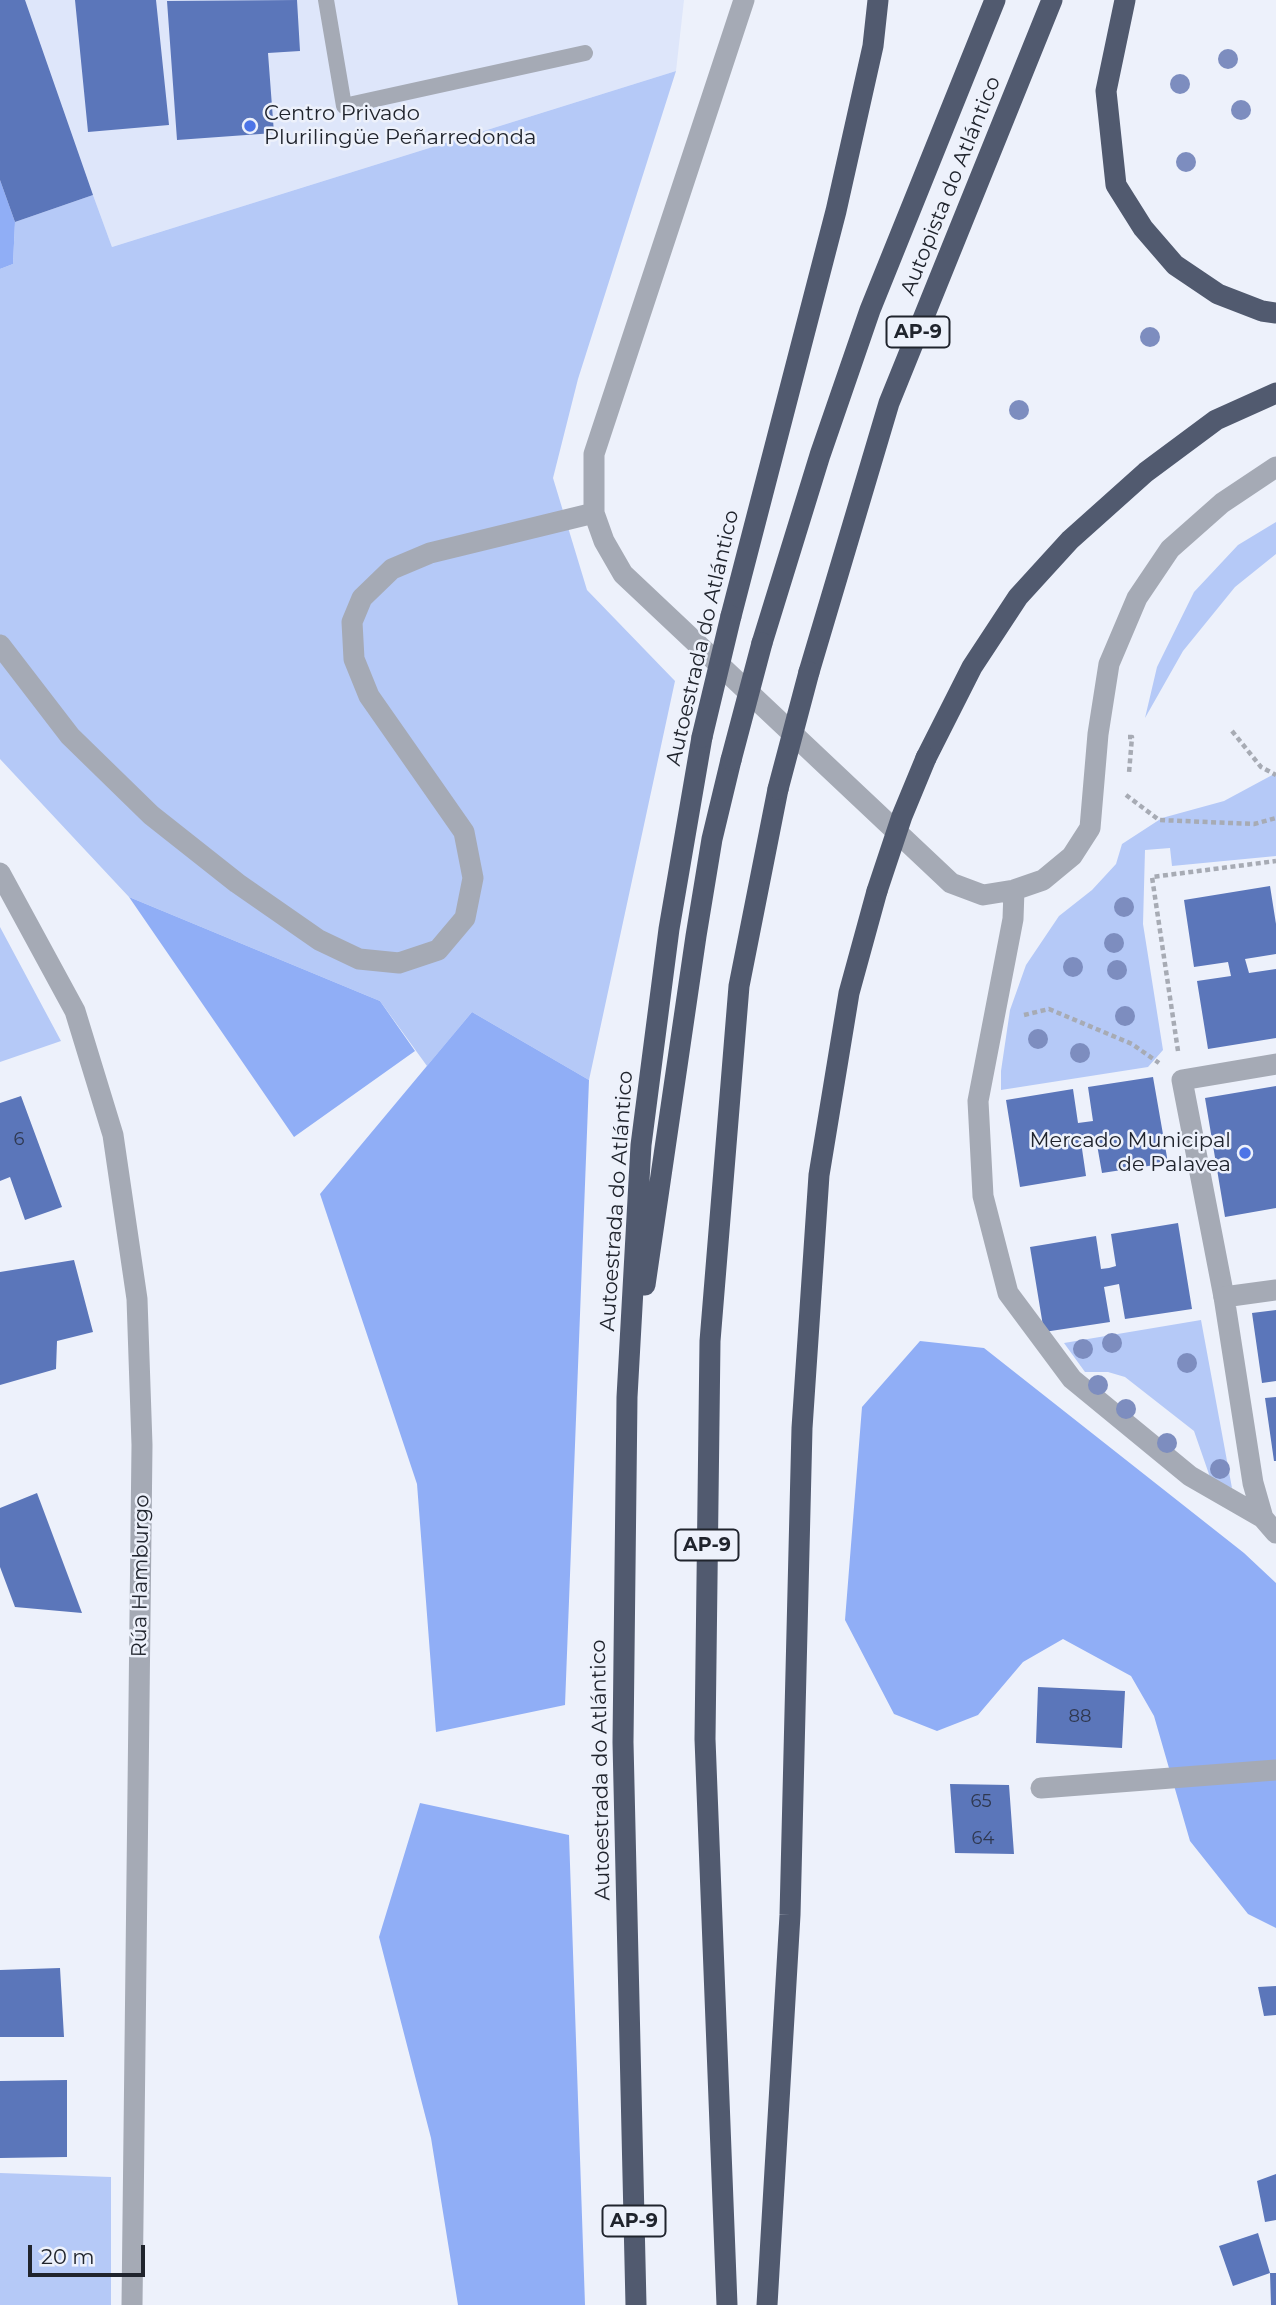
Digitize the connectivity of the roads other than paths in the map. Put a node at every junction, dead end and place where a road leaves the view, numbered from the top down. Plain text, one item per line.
1 (326, 0) edge
2 (744, 0) edge
3 (878, 0) edge
4 (995, 0) edge
5 (1052, 0) edge
6 (1125, 0) edge
7 (585, 53) dead end
8 (1276, 313) edge
9 (1276, 393) edge
10 (1276, 467) edge
11 (594, 513) junction
12 (0, 645) edge
13 (0, 873) edge
14 (1014, 890) junction
15 (1276, 1064) edge
16 (1276, 1290) edge
17 (1224, 1297) junction
18 (627, 1397) junction
19 (1269, 1525) edge
20 (1276, 1770) edge
21 (1041, 1788) dead end
22 (132, 2305) edge
23 (636, 2305) edge
24 (727, 2305) edge
25 (767, 2305) edge

1 - 7 lane
2 - 11 street
3 - 18 highway, Autoestrada do Atlántico / AP-9, bridge
4 - 18 highway, bridge
5 - 24 highway, Autopista do Atlántico / AP-9, bridge
6 - 8 highway
9 - 25 highway, bridge
10 - 14 street
11 - 12 street
11 - 14 street
13 - 22 street, Rúa Hamburgo
14 - 19 street
15 - 17 street
16 - 17 street
17 - 19 street
18 - 23 highway, Autoestrada do Atlántico / AP-9
20 - 21 street

